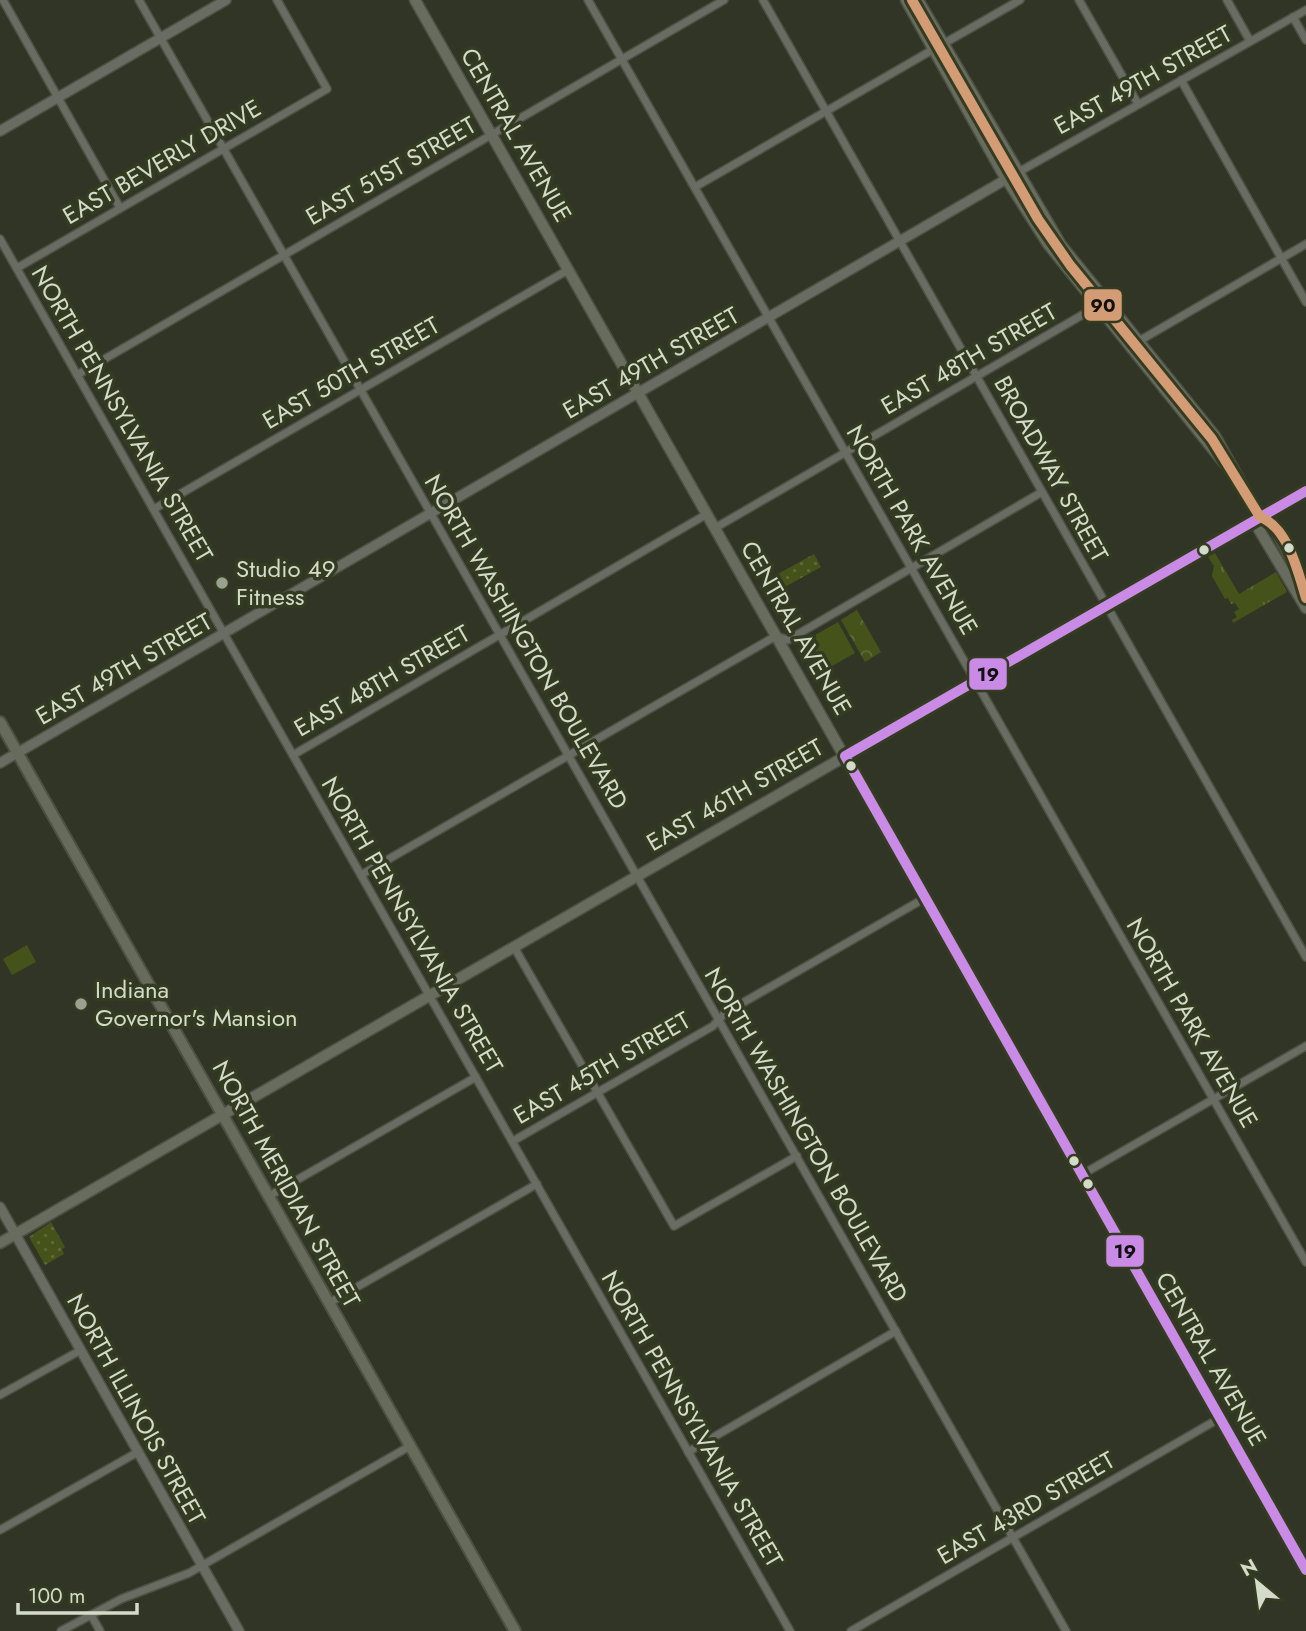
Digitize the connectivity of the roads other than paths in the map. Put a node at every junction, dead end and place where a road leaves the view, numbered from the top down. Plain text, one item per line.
1 (3, 0) edge
2 (139, 0) edge
3 (226, 0) edge
4 (277, 0) edge
5 (415, 0) edge
6 (588, 0) edge
7 (723, 0) edge
8 (763, 0) edge
9 (906, 0) edge
10 (918, 0) edge
11 (1020, 0) edge
12 (1079, 0) edge
13 (1227, 0) edge
14 (1306, 10) edge
15 (1293, 17) junction
16 (161, 38) junction
17 (1306, 40) edge
18 (1250, 41) junction
19 (939, 47) junction
20 (622, 59) junction
21 (1181, 80) junction
22 (57, 97) junction
23 (1138, 104) junction
24 (826, 111) junction
25 (0, 131) edge
26 (492, 134) junction
27 (223, 148) junction
28 (1017, 173) junction
29 (1006, 178) junction
30 (695, 187) junction
31 (120, 208) junction
32 (0, 239) edge
33 (900, 240) junction
34 (1306, 244) edge
35 (285, 256) junction
36 (1282, 258) junction
37 (17, 268) junction
38 (568, 270) junction
39 (1306, 302) edge
40 (1096, 307) junction
41 (768, 316) junction
42 (1139, 341) junction
43 (78, 375) junction
44 (977, 376) junction
45 (361, 390) junction
46 (638, 393) junction
47 (846, 453) junction
48 (1233, 473) junction
49 (1306, 491) edge
50 (1042, 492) junction
51 (154, 509) junction
52 (431, 513) junction
53 (707, 514) junction
54 (1260, 517) junction
55 (715, 528) junction
56 (911, 567) junction
57 (1306, 586) edge
58 (1106, 605) junction
59 (1306, 608) edge
60 (224, 633) junction
61 (500, 635) junction
62 (776, 636) junction
63 (976, 680) junction
64 (0, 722) edge
65 (18, 753) junction
66 (293, 755) junction
67 (569, 755) junction
68 (845, 756) junction
69 (0, 763) edge
70 (361, 875) junction
71 (637, 875) junction
72 (925, 898) junction
73 (514, 947) junction
74 (1306, 957) edge
75 (430, 995) junction
76 (718, 1020) junction
77 (1306, 1046) edge
78 (476, 1077) junction
79 (598, 1092) junction
80 (1213, 1099) junction
81 (223, 1114) junction
82 (513, 1142) junction
83 (797, 1156) junction
84 (1083, 1174) junction
85 (537, 1184) junction
86 (269, 1196) junction
87 (0, 1207) edge
88 (15, 1234) junction
89 (0, 1243) edge
90 (1306, 1262) edge
91 (329, 1304) junction
92 (896, 1331) junction
93 (81, 1350) junction
94 (0, 1395) edge
95 (1220, 1418) junction
96 (410, 1446) junction
97 (138, 1452) junction
98 (688, 1452) junction
99 (0, 1530) edge
100 (1013, 1537) junction
101 (202, 1565) junction
102 (1306, 1570) edge
103 (91, 1615) junction
104 (61, 1631) edge
105 (100, 1631) edge
106 (239, 1631) edge
107 (515, 1631) edge
108 (790, 1631) edge
109 (851, 1631) edge
110 (1066, 1631) edge

1 - 22 street
2 - 16 street, NORTH WASHINGTON BOULEVARD
3 - 16 street
4 - 27 street, EAST BEVERLY DRIVE
5 - 26 main road, CENTRAL AVENUE
6 - 20 street, NORTH PARK AVENUE
7 - 20 street, EAST 51ST STREET
8 - 24 street, BROADWAY STREET
9 - 19 main road
10 - 19 main road
11 - 19 street
12 - 23 street
13 - 18 street
14 - 15 street, EAST 49TH STREET
15 - 17 street
15 - 18 street, EAST 49TH STREET
16 - 22 street
16 - 27 street, NORTH WASHINGTON BOULEVARD
18 - 21 street, EAST 49TH STREET
19 - 24 street
19 - 28 main road
19 - 29 main road
20 - 26 street, EAST 51ST STREET
20 - 30 street, NORTH PARK AVENUE
21 - 23 street, EAST 49TH STREET
21 - 36 street
22 - 25 street
22 - 31 street
23 - 28 street, EAST 49TH STREET
24 - 30 street
24 - 33 street, BROADWAY STREET
26 - 35 street, EAST 51ST STREET
26 - 38 main road, CENTRAL AVENUE
27 - 31 street, EAST BEVERLY DRIVE
27 - 35 street, NORTH WASHINGTON BOULEVARD
28 - 29 street, EAST 49TH STREET
28 - 42 main road
29 - 33 street, EAST 49TH STREET
29 - 40 main road
30 - 41 street, NORTH PARK AVENUE
31 - 37 street, EAST BEVERLY DRIVE
32 - 37 street, NORTH PENNSYLVANIA STREET
33 - 41 street, EAST 49TH STREET
33 - 44 street, BROADWAY STREET
34 - 36 street
35 - 43 street, EAST 51ST STREET
35 - 45 street, NORTH WASHINGTON BOULEVARD
36 - 39 street
36 - 42 street
37 - 43 street, NORTH PENNSYLVANIA STREET
38 - 45 street, EAST 50TH STREET
38 - 46 main road, CENTRAL AVENUE
40 - 44 street, EAST 48TH STREET
40 - 48 main road
41 - 46 street, EAST 49TH STREET
41 - 47 street, NORTH PARK AVENUE
42 - 48 main road
43 - 51 street, NORTH PENNSYLVANIA STREET
44 - 47 street, EAST 48TH STREET
44 - 50 street, BROADWAY STREET
45 - 51 street, EAST 50TH STREET
45 - 52 street, NORTH WASHINGTON BOULEVARD
46 - 52 street, EAST 49TH STREET
46 - 53 main road, CENTRAL AVENUE
47 - 55 street, EAST 48TH STREET
47 - 56 street, NORTH PARK AVENUE
48 - 54 main road
49 - 54 main road, EAST 46TH STREET
50 - 56 street
50 - 58 street, BROADWAY STREET
51 - 60 street, NORTH PENNSYLVANIA STREET
52 - 60 street, EAST 49TH STREET
52 - 61 street, NORTH WASHINGTON BOULEVARD
53 - 55 main road, CENTRAL AVENUE
53 - 61 street, EAST 48TH STREET
54 - 57 main road
54 - 58 main road, EAST 46TH STREET
54 - 59 main road
55 - 62 main road, CENTRAL AVENUE
56 - 62 street
56 - 63 street, NORTH PARK AVENUE
58 - 63 main road, EAST 46TH STREET
58 - 74 street, BROADWAY STREET
60 - 65 street, EAST 49TH STREET
60 - 66 street, NORTH PENNSYLVANIA STREET
61 - 66 street, EAST 48TH STREET
61 - 67 street, NORTH WASHINGTON BOULEVARD
62 - 67 street
62 - 68 main road, CENTRAL AVENUE
63 - 68 main road, EAST 46TH STREET
63 - 80 street, NORTH PARK AVENUE
64 - 65 main road, NORTH MERIDIAN STREET
65 - 69 street, EAST 49TH STREET
65 - 81 main road, NORTH MERIDIAN STREET
66 - 70 street, NORTH PENNSYLVANIA STREET
67 - 70 street
67 - 71 street, NORTH WASHINGTON BOULEVARD
68 - 71 main road, EAST 46TH STREET
68 - 72 main road, CENTRAL AVENUE
70 - 75 street, NORTH PENNSYLVANIA STREET
71 - 73 main road, EAST 46TH STREET
71 - 76 street, NORTH WASHINGTON BOULEVARD
72 - 76 street, EAST 45TH STREET
72 - 84 main road, CENTRAL AVENUE
73 - 75 main road, EAST 46TH STREET
73 - 79 street
75 - 78 street, NORTH PENNSYLVANIA STREET
75 - 81 main road, EAST 46TH STREET
76 - 79 street, EAST 45TH STREET
76 - 83 street, NORTH WASHINGTON BOULEVARD
77 - 80 street
78 - 82 street, NORTH PENNSYLVANIA STREET
78 - 86 street
79 - 82 street, EAST 45TH STREET
79 - 83 street
80 - 84 street
80 - 90 street, NORTH PARK AVENUE
81 - 86 main road, NORTH MERIDIAN STREET
81 - 88 main road, EAST 46TH STREET
82 - 85 street, NORTH PENNSYLVANIA STREET
83 - 92 street, NORTH WASHINGTON BOULEVARD
84 - 95 main road, CENTRAL AVENUE
85 - 91 street
85 - 98 street, NORTH PENNSYLVANIA STREET
86 - 91 main road, NORTH MERIDIAN STREET
87 - 88 street, NORTH ILLINOIS STREET
88 - 89 main road, EAST 46TH STREET
88 - 93 street, NORTH ILLINOIS STREET
91 - 96 main road, NORTH MERIDIAN STREET
92 - 98 street
92 - 100 street, NORTH WASHINGTON BOULEVARD
93 - 94 street
93 - 97 street, NORTH ILLINOIS STREET
95 - 100 street, EAST 43RD STREET
95 - 102 main road, CENTRAL AVENUE
96 - 101 street
96 - 107 main road, NORTH MERIDIAN STREET
97 - 99 street
97 - 101 street, NORTH ILLINOIS STREET
98 - 108 street, NORTH PENNSYLVANIA STREET
100 - 109 street, EAST 43RD STREET
100 - 110 street, NORTH WASHINGTON BOULEVARD
101 - 103 street
101 - 106 street, NORTH ILLINOIS STREET
103 - 104 street
103 - 105 street

